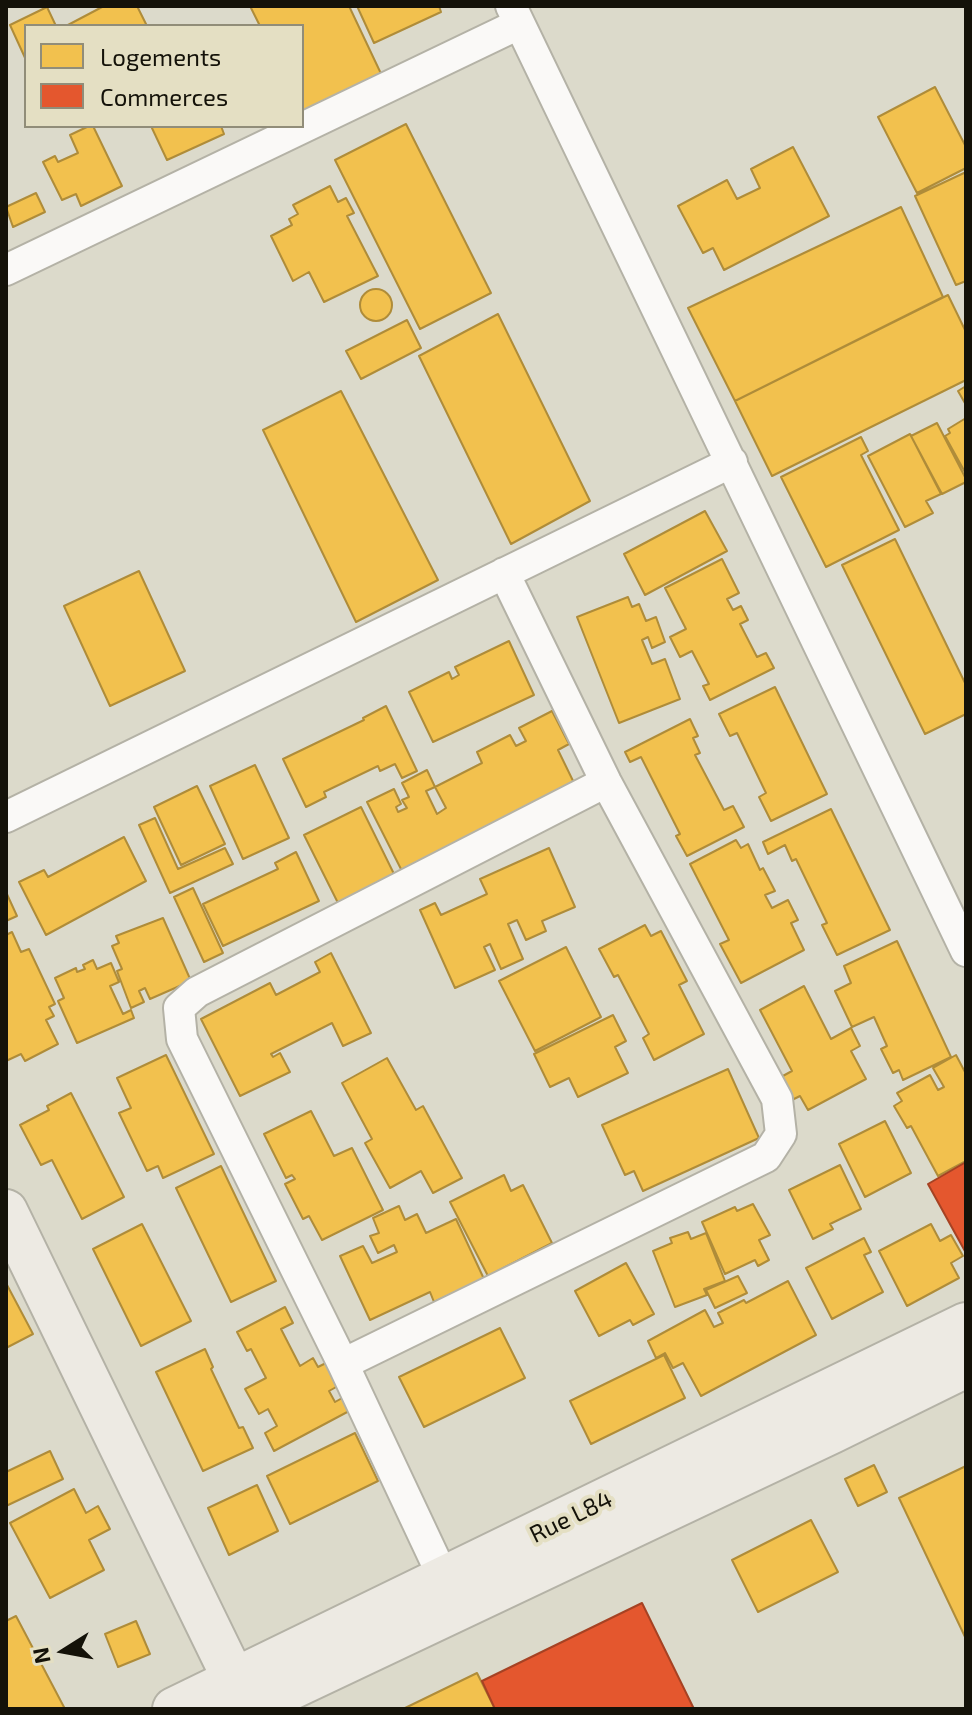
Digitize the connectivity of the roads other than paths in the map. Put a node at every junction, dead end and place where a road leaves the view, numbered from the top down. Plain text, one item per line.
1 (515, 15) edge
2 (304, 121) edge
3 (289, 128) edge
4 (6, 270) edge
5 (732, 462) junction
6 (504, 573) junction
7 (606, 782) junction
8 (6, 817) edge
9 (966, 951) edge
10 (6, 1211) edge
11 (966, 1324) edge
12 (343, 1364) junction
13 (966, 1366) edge
14 (451, 1595) junction
15 (244, 1702) edge
16 (174, 1709) edge

1 - 2 street
1 - 5 street
3 - 4 street
5 - 6 street
5 - 9 street
6 - 7 street
6 - 8 street
7 - 12 street
7 - 12 street
10 - 15 street
11 - 14 street, Rue L84
12 - 14 street
13 - 14 street, Rue L84
14 - 15 street, Rue L84
15 - 16 street, Rue L84

